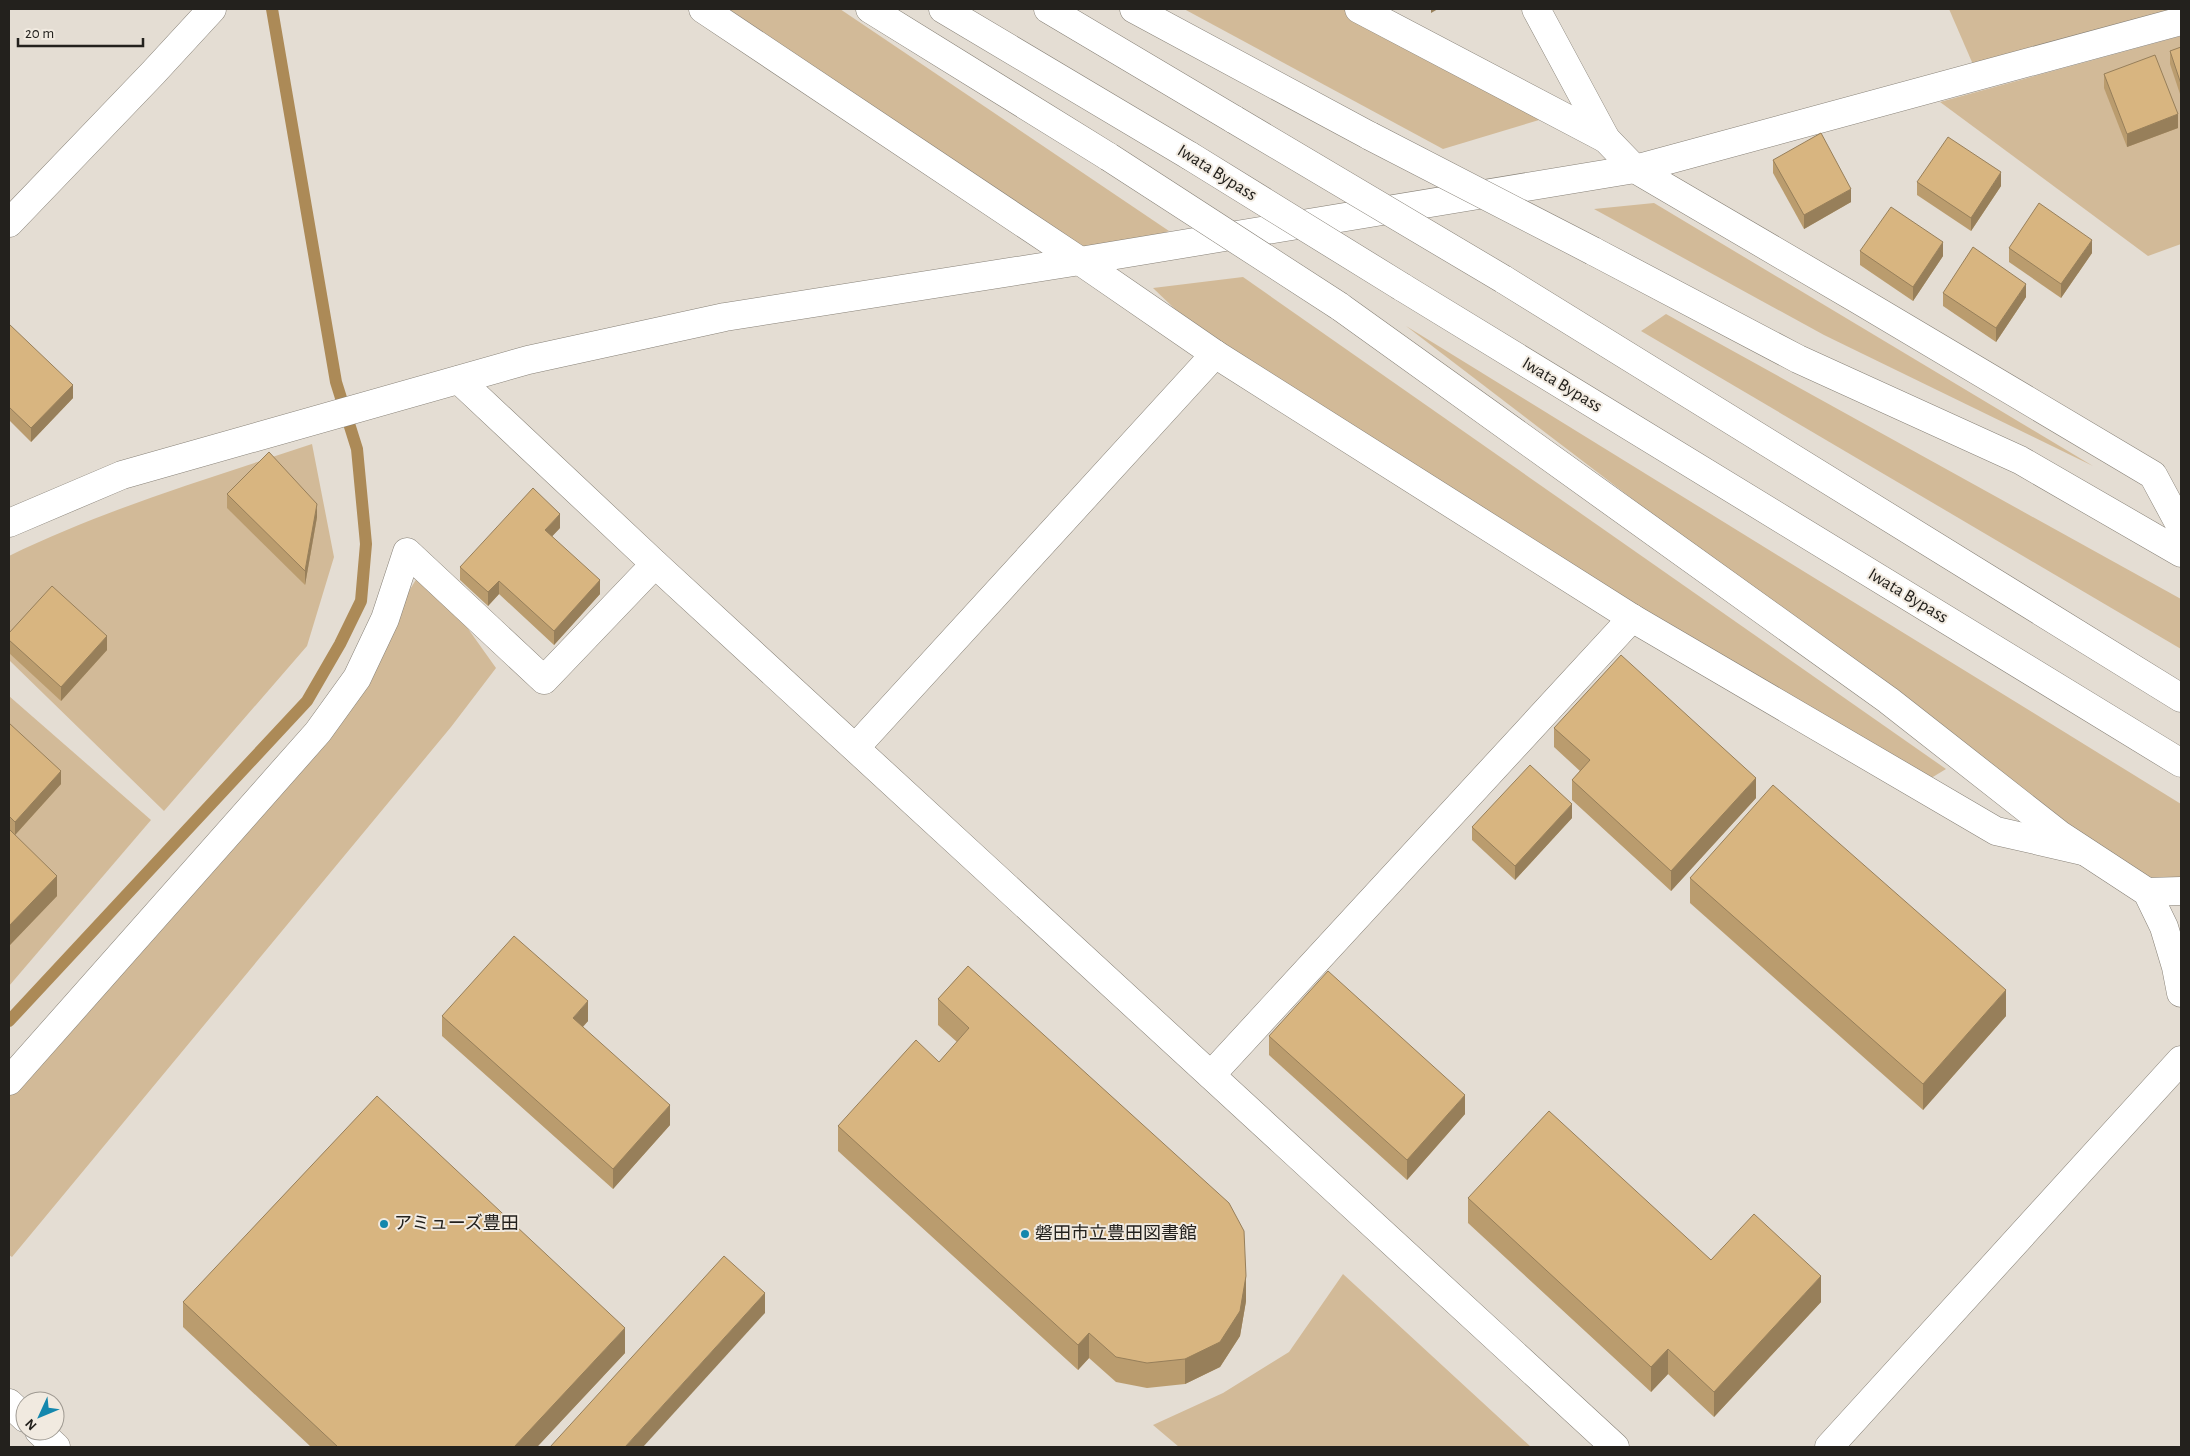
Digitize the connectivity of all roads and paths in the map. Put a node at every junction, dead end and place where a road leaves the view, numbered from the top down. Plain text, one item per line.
1 (212, 9) edge
2 (703, 9) edge
3 (870, 9) edge
4 (943, 9) edge
5 (1048, 9) edge
6 (1134, 9) edge
7 (1359, 9) edge
8 (1536, 9) edge
9 (2181, 21) edge
10 (1606, 139) junction
11 (1634, 169) junction
12 (9, 223) edge
13 (1080, 261) junction
14 (1215, 354) junction
15 (459, 380) junction
16 (9, 523) edge
17 (2181, 526) edge
18 (2181, 553) edge
19 (655, 564) junction
20 (1632, 618) junction
21 (2181, 698) edge
22 (856, 747) junction
23 (2181, 763) edge
24 (2084, 851) junction
25 (2147, 892) junction
26 (2181, 892) edge
27 (2181, 993) edge
28 (2181, 1060) edge
29 (1211, 1074) junction
30 (9, 1081) edge
31 (1615, 1447) edge
32 (1828, 1447) edge

1 - 12 main road
2 - 13 main road
3 - 24 main road, bridge
4 - 23 main road, Iwata Bypass, bridge
5 - 21 main road, bridge
6 - 18 main road, bridge
7 - 10 main road
8 - 10 main road
9 - 11 main road
10 - 11 main road
11 - 13 main road
11 - 17 main road
13 - 14 main road
13 - 15 main road
14 - 20 main road
14 - 22 main road
15 - 16 main road
15 - 19 main road
19 - 22 main road
19 - 30 main road
20 - 24 main road
20 - 29 main road
22 - 29 main road
24 - 25 main road
25 - 26 main road
25 - 27 main road
28 - 32 main road
29 - 31 main road

